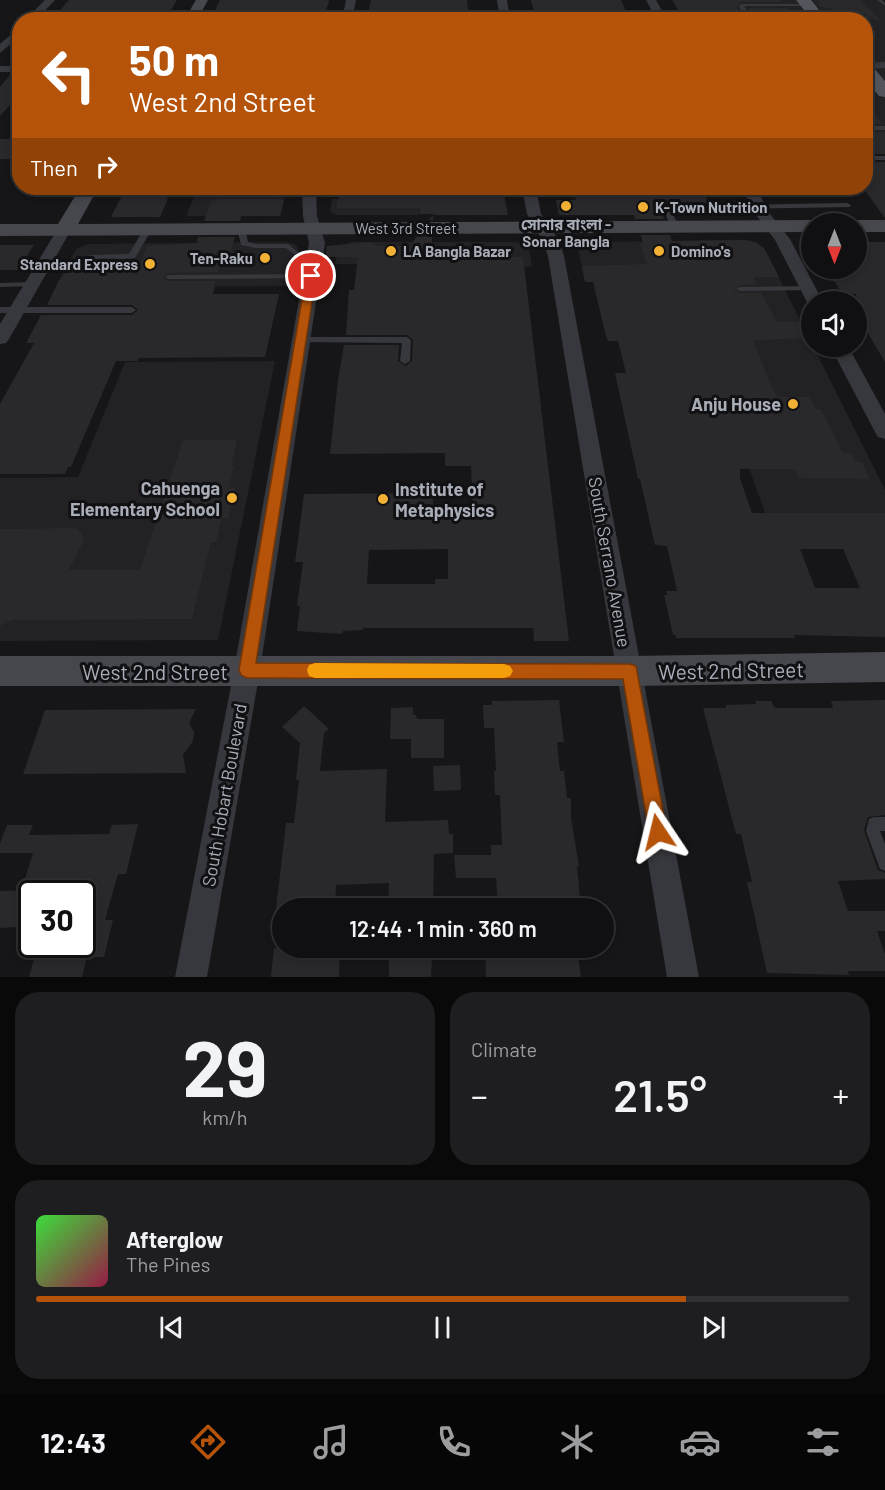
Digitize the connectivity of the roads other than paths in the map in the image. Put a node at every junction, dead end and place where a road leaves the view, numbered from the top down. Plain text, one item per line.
1 (50, 0) edge
2 (879, 0) edge
3 (805, 3) edge
4 (885, 5) edge
5 (38, 12) edge
6 (745, 12) edge
7 (12, 38) edge
8 (0, 50) edge
9 (873, 77) edge
10 (885, 92) edge
11 (85, 195) edge
12 (310, 195) edge
13 (530, 195) edge
14 (752, 195) edge
15 (847, 205) dead end
16 (758, 206) junction
17 (772, 226) junction
18 (801, 226) edge
19 (867, 226) edge
20 (885, 226) edge
21 (675, 227) junction
22 (241, 228) junction
23 (313, 228) junction
24 (541, 228) junction
25 (148, 229) junction
26 (0, 230) edge
27 (64, 230) junction
28 (314, 256) junction
29 (43, 266) junction
30 (311, 276) junction
31 (169, 277) dead end
32 (26, 284) junction
33 (3, 285) edge
34 (740, 289) dead end
35 (810, 291) edge
36 (801, 294) edge
37 (8, 310) edge
38 (132, 310) dead end
39 (0, 339) edge
40 (301, 340) junction
41 (845, 357) edge
42 (405, 361) dead end
43 (885, 432) edge
44 (885, 667) edge
45 (247, 670) junction
46 (0, 671) edge
47 (630, 671) junction
48 (885, 824) edge
49 (885, 864) edge
50 (191, 977) edge
51 (683, 977) edge

1 - 5 street
2 - 4 lane
3 - 6 lane
7 - 8 street
9 - 10 main road
11 - 27 main road
12 - 23 street, South Hobart Boulevard
13 - 24 street, South Serrano Avenue
14 - 16 street
15 - 16 lane
16 - 17 street
16 - 21 lane
17 - 18 main road, West 3rd Street
17 - 21 main road, West 3rd Street
17 - 35 street
19 - 20 main road
21 - 24 main road, West 3rd Street
22 - 23 main road, West 3rd Street
22 - 25 main road, West 3rd Street
22 - 28 lane
23 - 24 main road, West 3rd Street
23 - 28 street, South Hobart Boulevard
24 - 47 street, South Serrano Avenue
25 - 27 main road, West 3rd Street
25 - 29 lane
26 - 27 main road, West 3rd Street
27 - 29 street
28 - 30 street, South Hobart Boulevard
29 - 32 street
30 - 31 lane
30 - 40 street, South Hobart Boulevard
32 - 33 lane
32 - 37 street
34 - 36 lane
37 - 38 lane
37 - 39 street
40 - 42 lane
40 - 45 street, South Hobart Boulevard
41 - 43 street
44 - 47 main road, West 2nd Street
45 - 46 main road, West 2nd Street
45 - 47 main road, West 2nd Street
45 - 50 street, South Hobart Boulevard
47 - 51 street, South Serrano Avenue
48 - 49 lane

